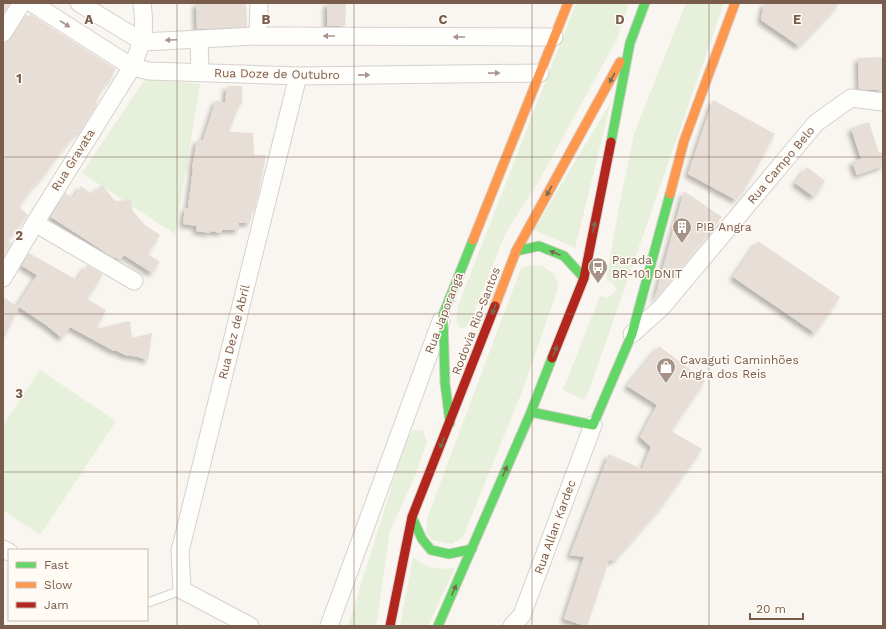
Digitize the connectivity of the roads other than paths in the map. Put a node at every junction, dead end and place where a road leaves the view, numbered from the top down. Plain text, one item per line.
1 (22, 3) edge
2 (32, 3) edge
3 (79, 3) edge
4 (142, 3) edge
5 (258, 3) edge
6 (568, 3) edge
7 (645, 3) edge
8 (735, 3) edge
9 (3, 33) edge
10 (258, 36) junction
11 (554, 37) junction
12 (199, 39) junction
13 (143, 42) junction
14 (630, 43) junction
15 (132, 67) junction
16 (200, 72) junction
17 (540, 73) junction
18 (298, 76) junction
19 (883, 102) edge
20 (34, 222) junction
21 (516, 250) junction
22 (3, 278) edge
23 (584, 278) junction
24 (134, 281) dead end
25 (443, 315) junction
26 (632, 334) junction
27 (531, 412) junction
28 (450, 423) junction
29 (593, 425) junction
30 (412, 517) junction
31 (472, 548) junction
32 (182, 590) junction
33 (148, 603) edge
34 (250, 626) edge
35 (329, 626) edge
36 (390, 626) edge
37 (438, 626) edge
38 (512, 626) edge

1 - 9 street
2 -> 15 street, Rua Doze de Outubro
3 - 13 street
4 - 13 street, Rua Gravata
5 - 10 street
6 - 11 main road, Rua Japoranga
7 - 14 main road, Rodovia Rio-Santos
8 - 26 main road
11 -> 10 street
10 - 12 street
11 - 17 main road, Rua Japoranga
12 -> 13 street
12 - 16 street
13 - 15 street, Rua Gravata
14 -> 21 main road, Rodovia Rio-Santos
23 -> 14 main road, Rodovia Rio-Santos
15 - 16 street, Rua Doze de Outubro
15 - 20 street, Rua Gravata
16 - 18 street, Rua Doze de Outubro
18 -> 17 street, Rua Doze de Outubro
17 - 25 main road, Rua Japoranga
18 - 32 street, Rua Dez de Abril
19 - 26 street, Rua Campo Belo
20 - 22 street, Rua Gravata
20 - 24 street
23 -> 21 main road
21 -> 28 main road, Rodovia Rio-Santos
27 -> 23 main road, Rodovia Rio-Santos
25 - 28 main road
25 - 35 street, Rua Japoranga
26 - 29 main road
27 - 29 main road
31 -> 27 main road, Rodovia Rio-Santos
28 -> 30 main road, Rodovia Rio-Santos
29 - 38 street, Rua Allan Kardec
30 - 31 main road
30 - 36 main road, Rodovia Rio-Santos
37 -> 31 main road, Rodovia Rio-Santos
32 - 33 lane
32 - 34 street

